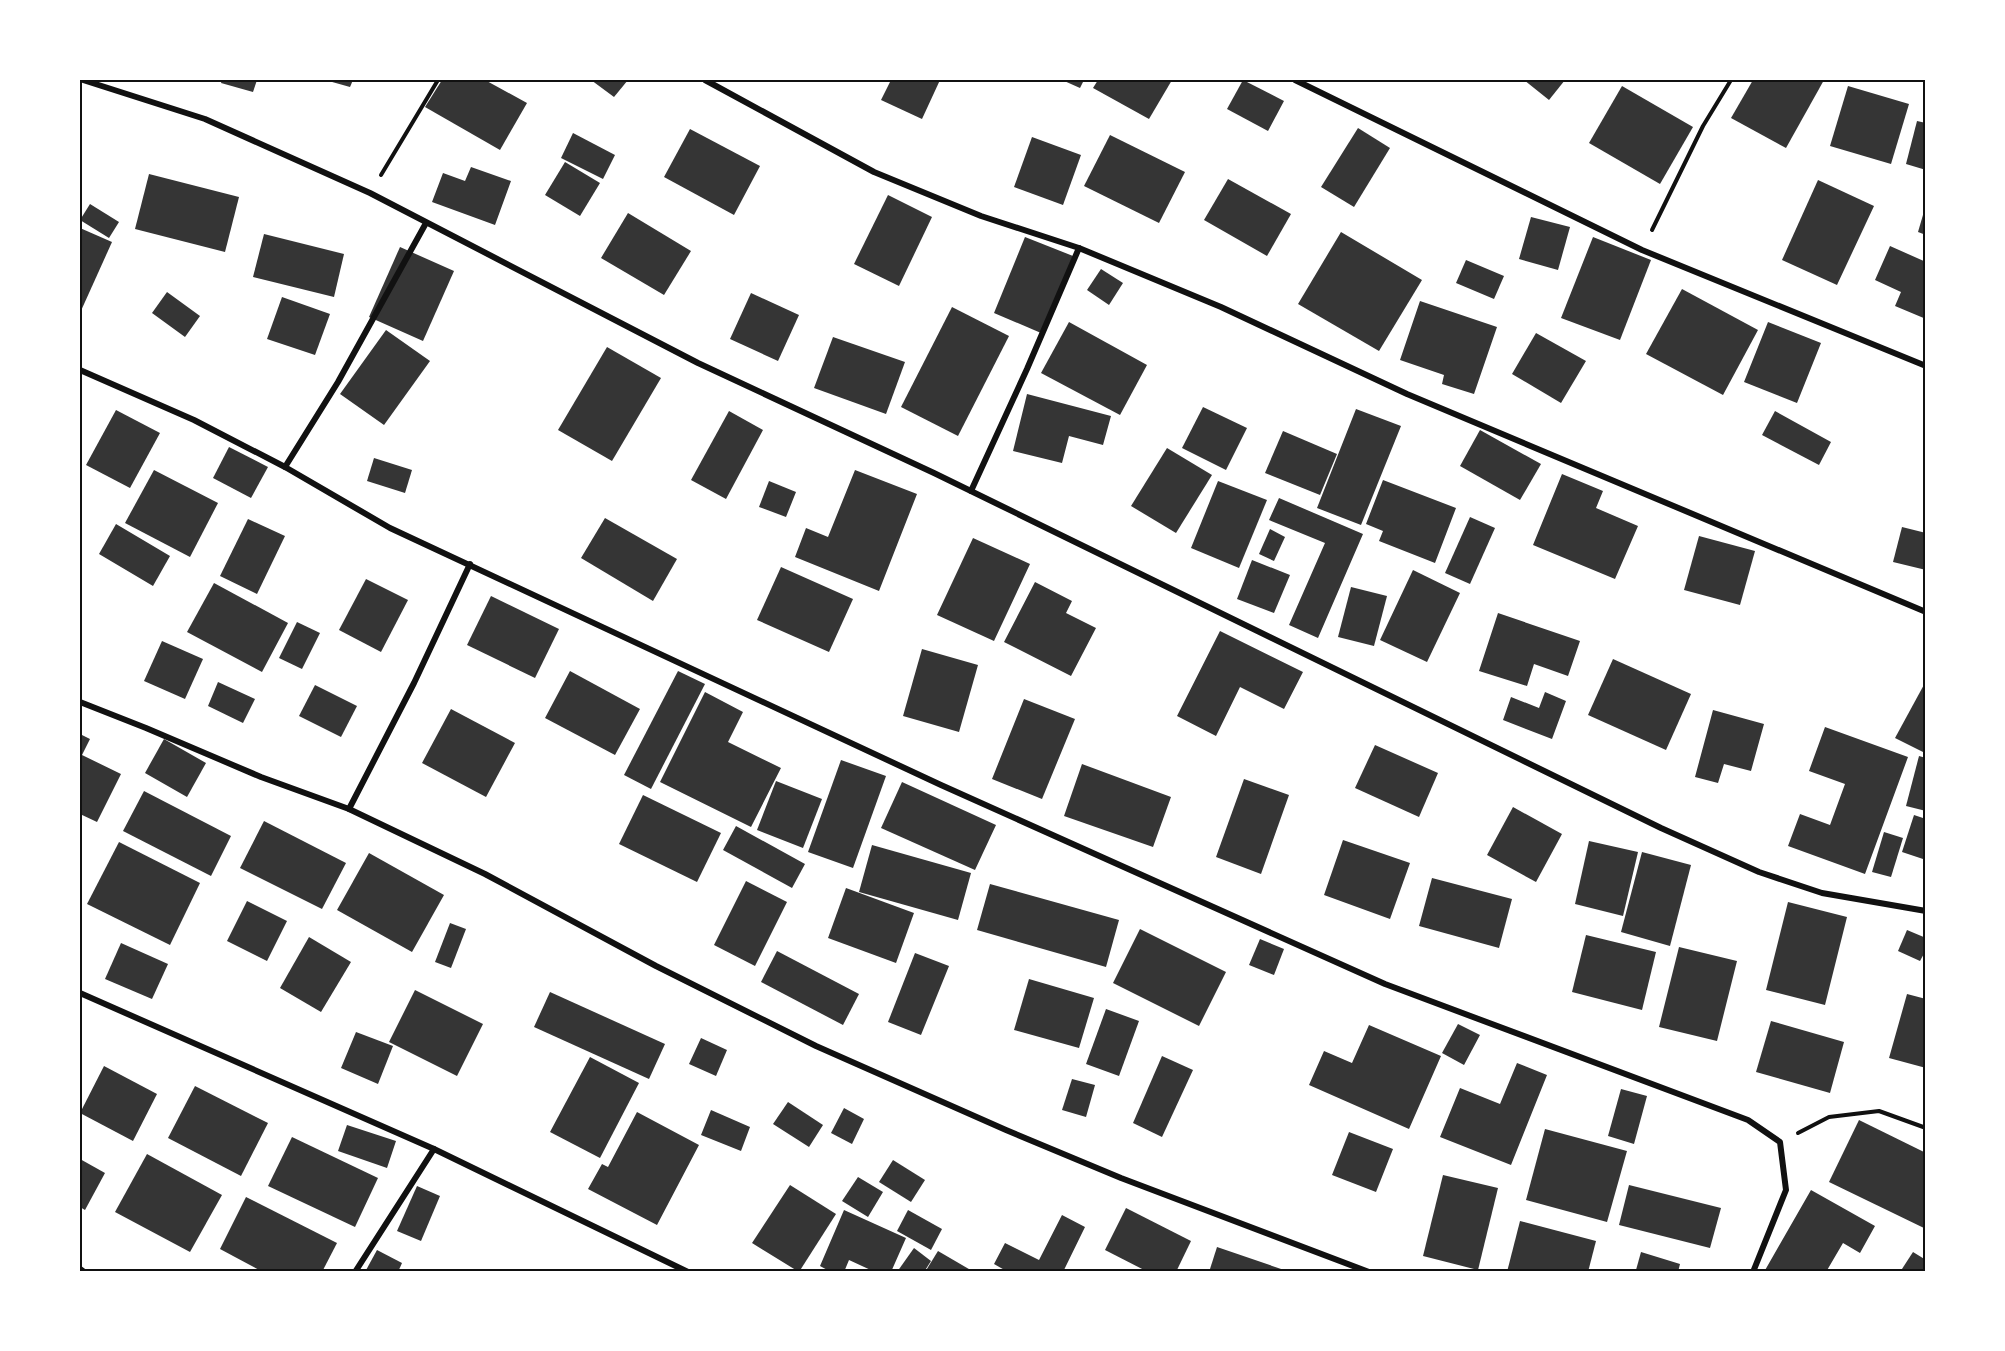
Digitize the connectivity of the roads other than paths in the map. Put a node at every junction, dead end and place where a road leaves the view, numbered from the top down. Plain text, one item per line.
1 (83, 80) edge
2 (705, 80) edge
3 (1295, 80) edge
4 (426, 223) junction
5 (1079, 248) junction
6 (1926, 366) edge
7 (80, 370) edge
8 (285, 467) junction
9 (971, 491) junction
10 (470, 564) junction
11 (1926, 612) edge
12 (80, 702) edge
13 (349, 809) junction
14 (1926, 911) edge
15 (80, 993) edge
16 (434, 1149) junction
17 (80, 1269) edge
18 (84, 1272) edge
19 (355, 1272) edge
20 (688, 1272) edge
21 (1369, 1272) edge
22 (1753, 1272) edge

1 - 4 street
2 - 5 street
3 - 6 street
4 - 8 street
4 - 9 street
5 - 9 street
5 - 11 street
7 - 8 street
8 - 10 street
9 - 14 street
10 - 13 street
10 - 22 street
12 - 13 street
13 - 21 street
15 - 16 street
16 - 19 street
16 - 20 street
17 - 18 street

